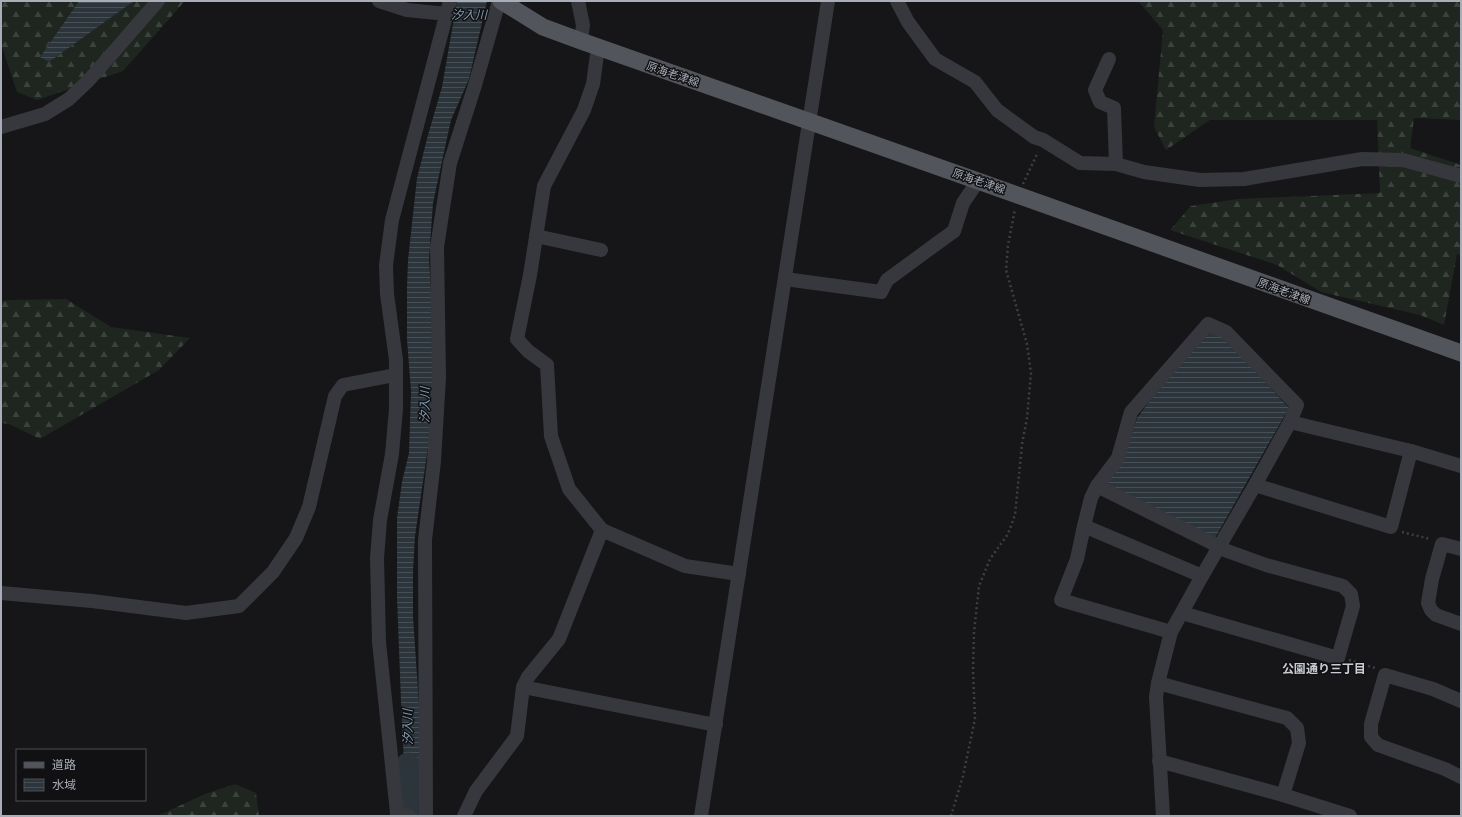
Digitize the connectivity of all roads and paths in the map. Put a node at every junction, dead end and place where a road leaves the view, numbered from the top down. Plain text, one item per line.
1 (158, 1) edge
2 (379, 1) edge
3 (500, 1) edge
4 (578, 1) edge
5 (828, 1) edge
6 (897, 1) edge
7 (448, 7) edge
8 (581, 41) junction
9 (598, 47) junction
10 (1109, 59) dead end
11 (809, 122) junction
12 (1, 127) edge
13 (1043, 140) junction
14 (1116, 164) junction
15 (1461, 176) edge
16 (978, 181) junction
17 (1018, 195) junction
18 (536, 236) junction
19 (601, 250) dead end
20 (785, 279) junction
21 (1461, 353) edge
22 (395, 375) junction
23 (1290, 422) junction
24 (1411, 451) junction
25 (1461, 466) edge
26 (1255, 485) junction
27 (1097, 486) junction
28 (1084, 526) junction
29 (1391, 527) junction
30 (602, 530) junction
31 (1442, 544) junction
32 (1219, 548) junction
33 (1461, 549) edge
34 (739, 574) junction
35 (1202, 576) junction
36 (1, 593) edge
37 (1182, 613) junction
38 (1461, 624) edge
39 (1171, 632) junction
40 (1338, 658) junction
41 (1385, 675) junction
42 (1158, 683) junction
43 (523, 687) junction
44 (1461, 701) edge
45 (716, 725) junction
46 (1159, 761) junction
47 (1461, 777) edge
48 (1283, 795) junction
49 (408, 816) edge
50 (426, 816) edge
51 (464, 816) edge
52 (701, 816) edge
53 (951, 816) edge
54 (1163, 816) edge
55 (1350, 816) edge

1 - 12 street
2 - 7 street
3 - 8 main road, 原海老津線
3 - 50 street
4 - 8 street
5 - 11 street
6 - 13 street
7 - 22 street
8 - 9 main road, 原海老津線
9 - 11 main road, 原海老津線
9 - 18 street
10 - 14 street
11 - 16 main road, 原海老津線
11 - 20 street
13 - 14 street
13 - 17 path
14 - 15 street
16 - 17 main road, 原海老津線
16 - 20 street
17 - 21 main road, 原海老津線
17 - 53 path
18 - 19 street
18 - 30 street
20 - 34 street
22 - 36 street
22 - 49 street
23 - 24 street
23 - 26 street
23 - 27 street
24 - 25 street
24 - 29 street
26 - 29 street
26 - 32 street
27 - 28 street
27 - 32 street
28 - 35 street
28 - 39 street
29 - 31 path
30 - 34 street
30 - 43 street
31 - 33 street
31 - 38 street
32 - 35 street
32 - 40 street
34 - 45 street
35 - 37 street
37 - 39 street
37 - 40 street
39 - 42 street
40 - 41 path
41 - 44 street
41 - 47 street
42 - 46 street
42 - 48 street
43 - 45 street
43 - 51 street
45 - 52 street
46 - 48 street
46 - 54 street
48 - 55 street

